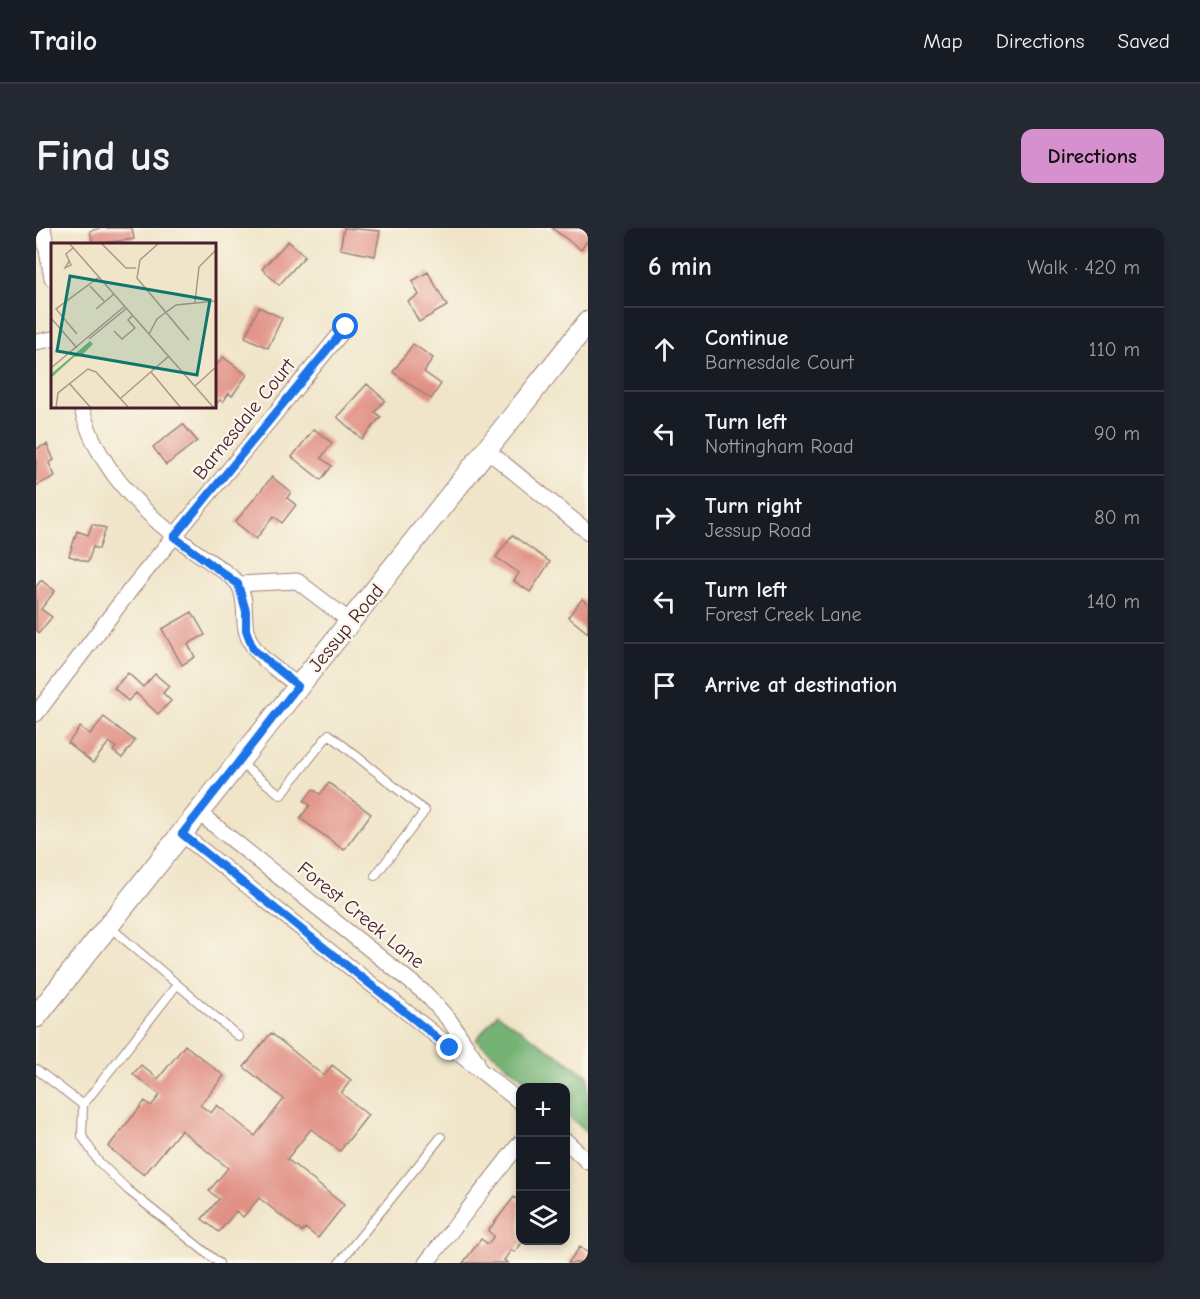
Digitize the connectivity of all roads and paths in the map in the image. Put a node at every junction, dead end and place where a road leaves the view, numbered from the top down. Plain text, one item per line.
1 (43, 228) edge
2 (51, 272) edge
3 (588, 322) edge
4 (346, 327) dead end
5 (51, 339) edge
6 (36, 342) edge
7 (82, 408) edge
8 (488, 451) junction
9 (588, 532) edge
10 (174, 537) junction
11 (238, 584) junction
12 (351, 622) junction
13 (298, 686) junction
14 (36, 714) edge
15 (239, 762) junction
16 (199, 813) junction
17 (182, 834) junction
18 (375, 876) dead end
19 (109, 927) junction
20 (176, 986) junction
21 (36, 1017) edge
22 (239, 1036) dead end
23 (480, 1067) junction
24 (36, 1069) edge
25 (516, 1098) edge
26 (83, 1105) junction
27 (441, 1137) dead end
28 (570, 1145) edge
29 (516, 1148) edge
30 (588, 1162) edge
31 (219, 1263) edge
32 (339, 1263) edge
33 (426, 1263) edge

1 - 2 street
3 - 8 street, Jessup Road
4 - 10 street, Barnesdale Court
5 - 6 street
7 - 10 street
8 - 9 street
8 - 12 street, Jessup Road
10 - 11 street
10 - 14 street, Barnesdale Court
11 - 12 street
11 - 13 street
12 - 13 street, Jessup Road
13 - 15 street, Jessup Road
15 - 16 street, Jessup Road
15 - 18 lane
16 - 17 street, Jessup Road
16 - 23 street, Forest Creek Lane
17 - 19 street, Jessup Road
17 - 23 street, Forest Creek Lane
19 - 20 lane
19 - 21 street, Jessup Road
20 - 22 lane
20 - 26 lane
23 - 25 street, Forest Creek Lane
24 - 26 lane
26 - 31 lane
27 - 32 lane
28 - 30 street
29 - 33 street

